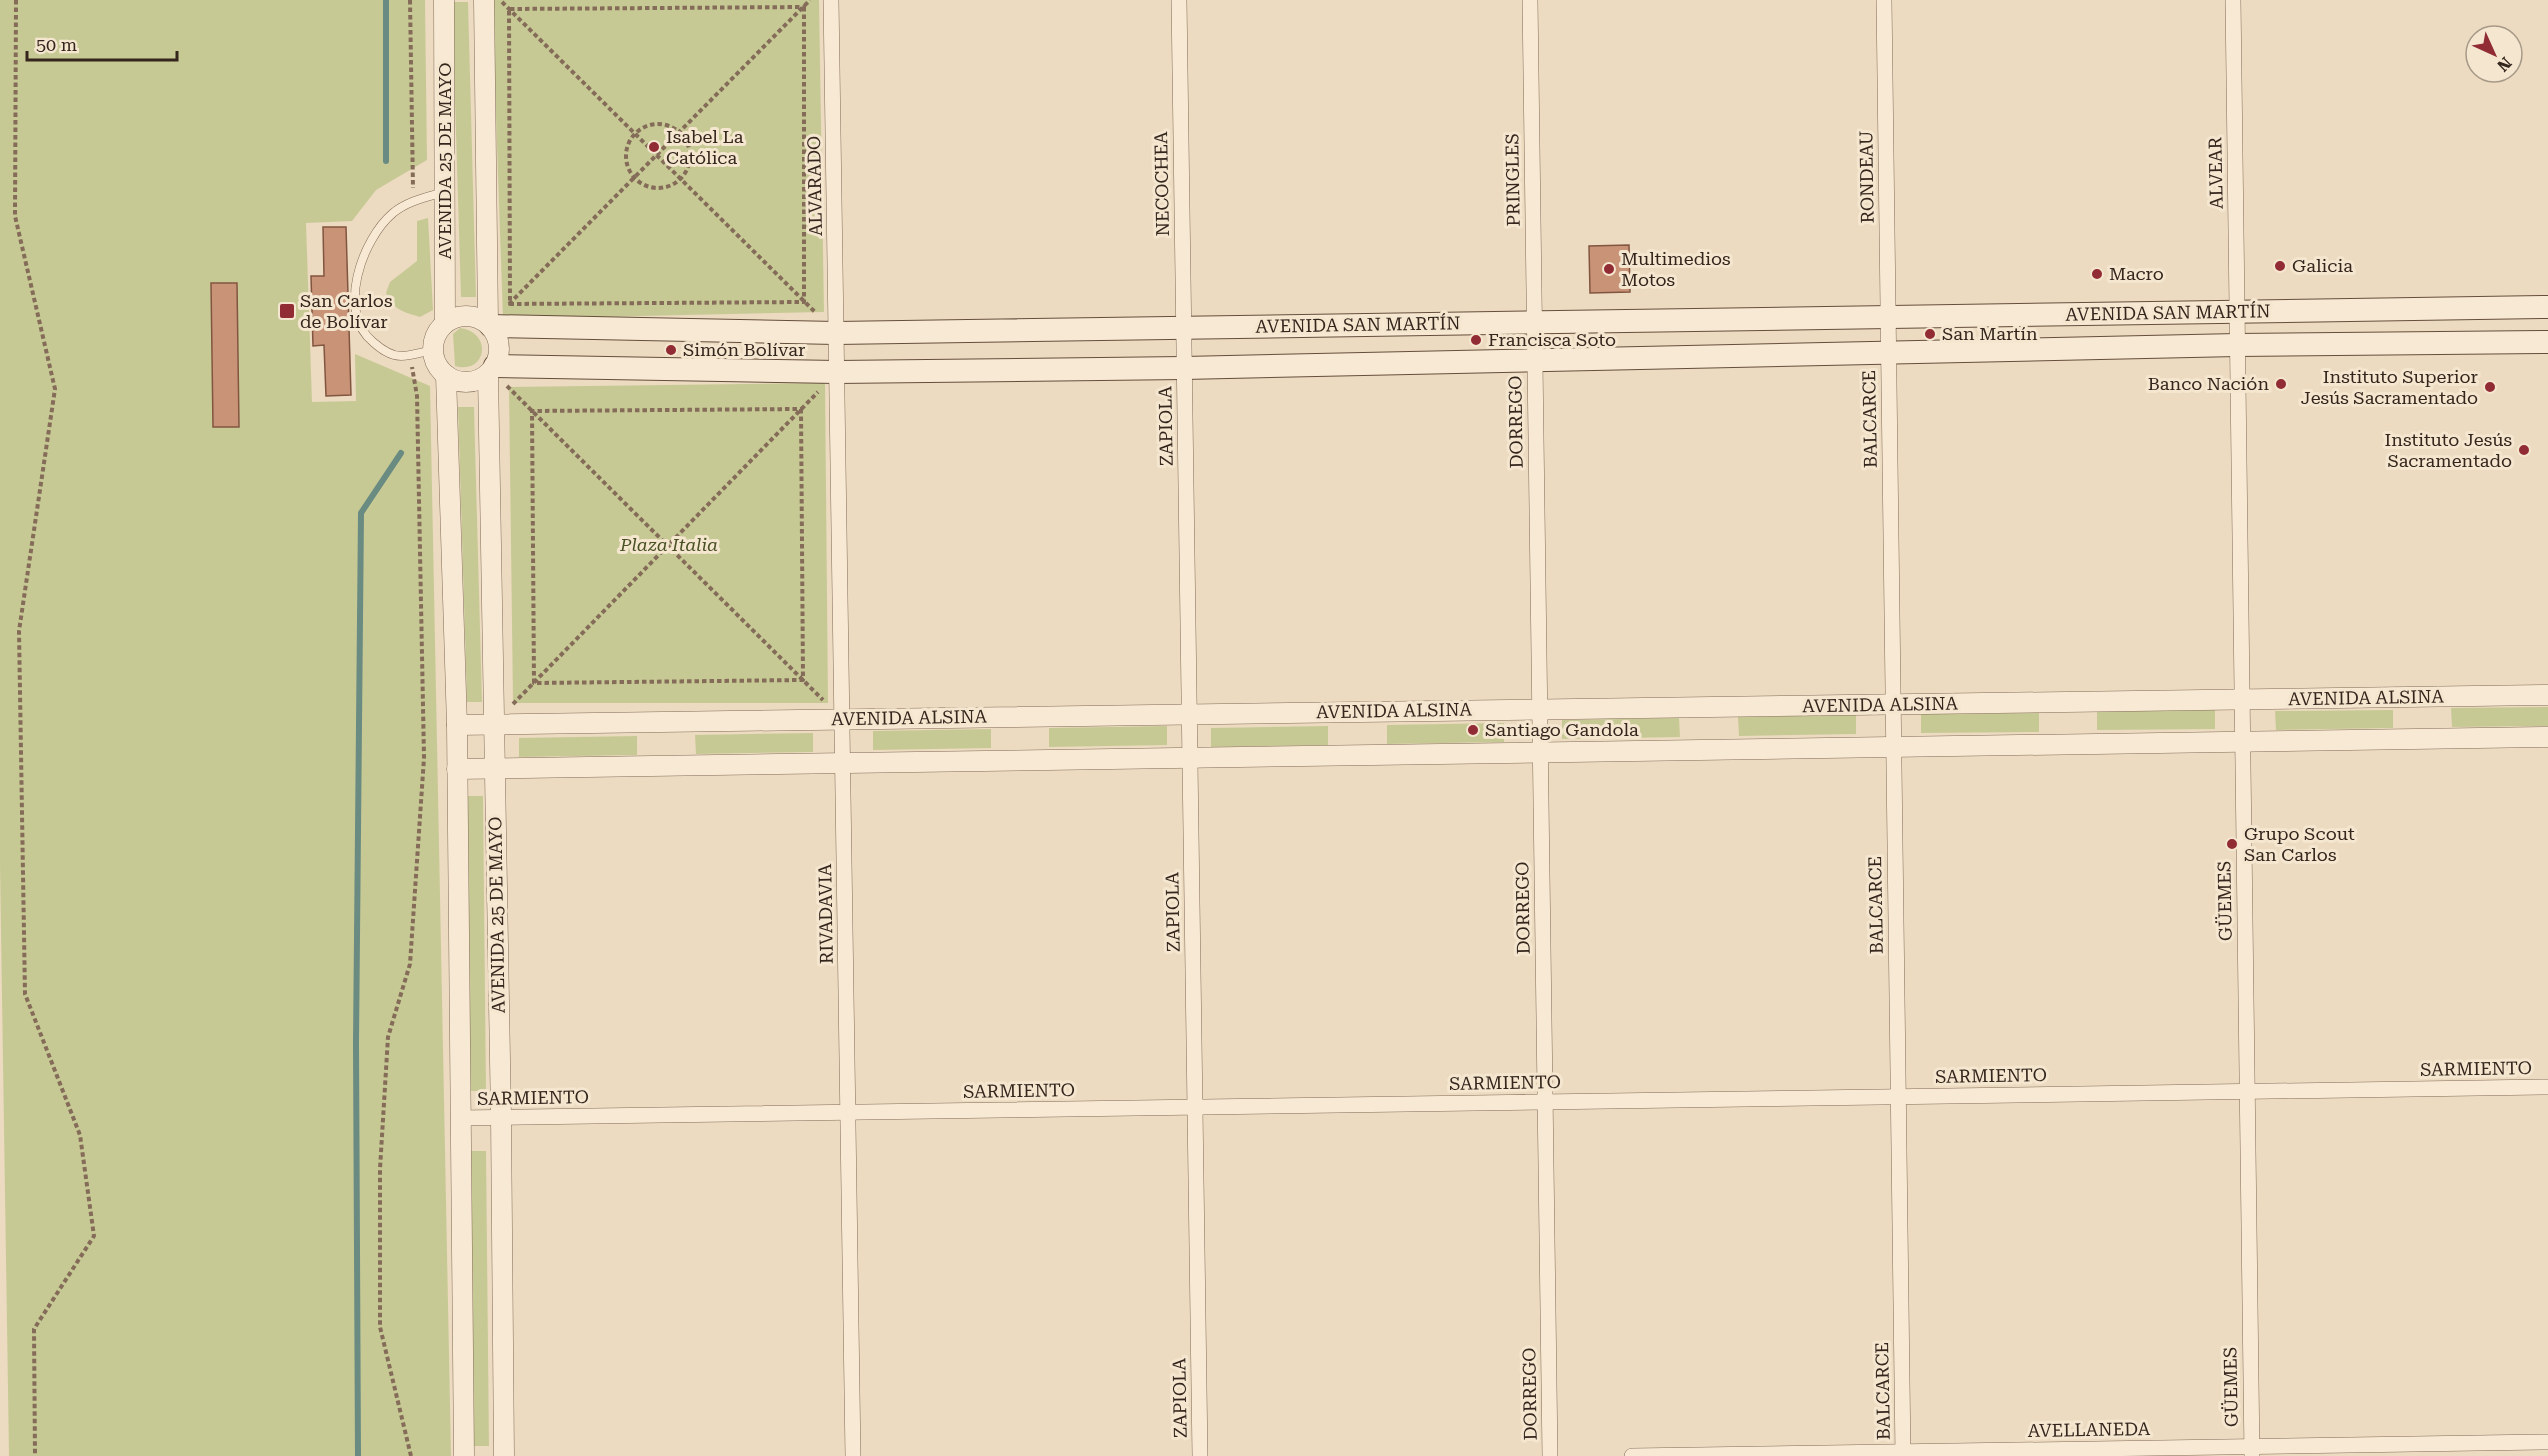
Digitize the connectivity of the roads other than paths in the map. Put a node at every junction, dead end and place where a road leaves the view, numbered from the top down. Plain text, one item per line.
1 (444, 0) edge
2 (484, 0) edge
3 (831, 0) edge
4 (1179, 0) edge
5 (1530, 0) edge
6 (1884, 0) edge
7 (2233, 0) edge
8 (446, 192) junction
9 (2548, 307) edge
10 (2237, 312) junction
11 (1888, 317) junction
12 (1534, 322) junction
13 (445, 323) junction
14 (489, 324) junction
15 (1184, 328) junction
16 (836, 333) junction
17 (2548, 342) edge
18 (2237, 345) junction
19 (433, 350) junction
20 (1888, 353) junction
21 (1535, 359) junction
22 (1184, 368) junction
23 (492, 370) junction
24 (837, 372) junction
25 (446, 375) junction
26 (2548, 695) edge
27 (2242, 700) junction
28 (1893, 705) junction
29 (1540, 710) junction
30 (1190, 714) junction
31 (842, 719) junction
32 (457, 724) junction
33 (493, 724) junction
34 (2548, 737) edge
35 (2242, 742) junction
36 (1894, 747) junction
37 (1540, 753) junction
38 (1190, 758) junction
39 (843, 763) junction
40 (494, 768) junction
41 (457, 769) junction
42 (2548, 1087) edge
43 (2247, 1092) junction
44 (1899, 1097) junction
45 (1545, 1102) junction
46 (1195, 1107) junction
47 (848, 1113) junction
48 (462, 1118) junction
49 (501, 1118) junction
50 (2548, 1442) edge
51 (2252, 1451) edge
52 (1903, 1454) edge
53 (464, 1456) edge
54 (504, 1456) edge
55 (853, 1456) edge
56 (1200, 1456) edge
57 (1550, 1456) edge
58 (1632, 1456) edge

1 - 8 street, AVENIDA 25 DE MAYO
2 - 14 street
3 - 16 street, ALVARADO
4 - 15 street, NECOCHEA
5 - 12 street, PRINGLES
6 - 11 street, RONDEAU
7 - 10 street, ALVEAR
8 - 13 street, AVENIDA 25 DE MAYO
8 - 19 lane
9 - 10 main road, AVENIDA SAN MARTÍN
10 - 11 main road, AVENIDA SAN MARTÍN
10 - 18 street, ALVEAR
11 - 12 main road, AVENIDA SAN MARTÍN
11 - 20 street, RONDEAU
12 - 15 main road, AVENIDA SAN MARTÍN
12 - 21 street, PRINGLES
13 - 14 street
13 - 19 street
14 - 16 main road, AVENIDA SAN MARTÍN
14 - 23 street
15 - 16 main road, AVENIDA SAN MARTÍN
15 - 22 street, NECOCHEA
16 - 24 street, ALVARADO
17 - 18 main road, AVENIDA SAN MARTÍN
18 - 20 main road, AVENIDA SAN MARTÍN
18 - 27 street, GÜEMES
19 - 25 street
20 - 21 main road, AVENIDA SAN MARTÍN
20 - 28 street, BALCARCE
21 - 22 main road, AVENIDA SAN MARTÍN
21 - 29 street, DORREGO
22 - 24 main road, AVENIDA SAN MARTÍN
22 - 30 street, ZAPIOLA
23 - 24 main road, AVENIDA SAN MARTÍN
23 - 25 street
23 - 33 street, AVENIDA 25 DE MAYO
24 - 31 street, RIVADAVIA
25 - 32 street, AVENIDA 25 DE MAYO
26 - 27 street, AVENIDA ALSINA
27 - 28 street, AVENIDA ALSINA
27 - 35 street, GÜEMES
28 - 29 street, AVENIDA ALSINA
28 - 36 street, BALCARCE
29 - 30 street, AVENIDA ALSINA
29 - 37 street, DORREGO
30 - 31 street, AVENIDA ALSINA
30 - 38 street, ZAPIOLA
31 - 33 street, AVENIDA ALSINA
31 - 39 street, RIVADAVIA
32 - 33 street, AVENIDA ALSINA
32 - 41 street, AVENIDA 25 DE MAYO
33 - 40 street, AVENIDA 25 DE MAYO
34 - 35 street
35 - 36 street
35 - 43 street, GÜEMES
36 - 37 street
36 - 44 street, BALCARCE
37 - 38 street
37 - 45 street, DORREGO
38 - 39 street
38 - 46 street, ZAPIOLA
39 - 40 street
39 - 47 street, RIVADAVIA
40 - 41 street
40 - 49 street, AVENIDA 25 DE MAYO
41 - 48 street, AVENIDA 25 DE MAYO
42 - 43 street, SARMIENTO
43 - 44 street, SARMIENTO
43 - 51 street, GÜEMES
44 - 45 street, SARMIENTO
44 - 52 street, BALCARCE
45 - 46 street, SARMIENTO
45 - 57 street, DORREGO
46 - 47 street, SARMIENTO
46 - 56 street, ZAPIOLA
47 - 49 street, SARMIENTO
47 - 55 street, RIVADAVIA
48 - 49 street, SARMIENTO
48 - 53 street, AVENIDA 25 DE MAYO
49 - 54 street, AVENIDA 25 DE MAYO
50 - 51 street, AVELLANEDA
51 - 52 street, AVELLANEDA
52 - 58 street, AVELLANEDA

